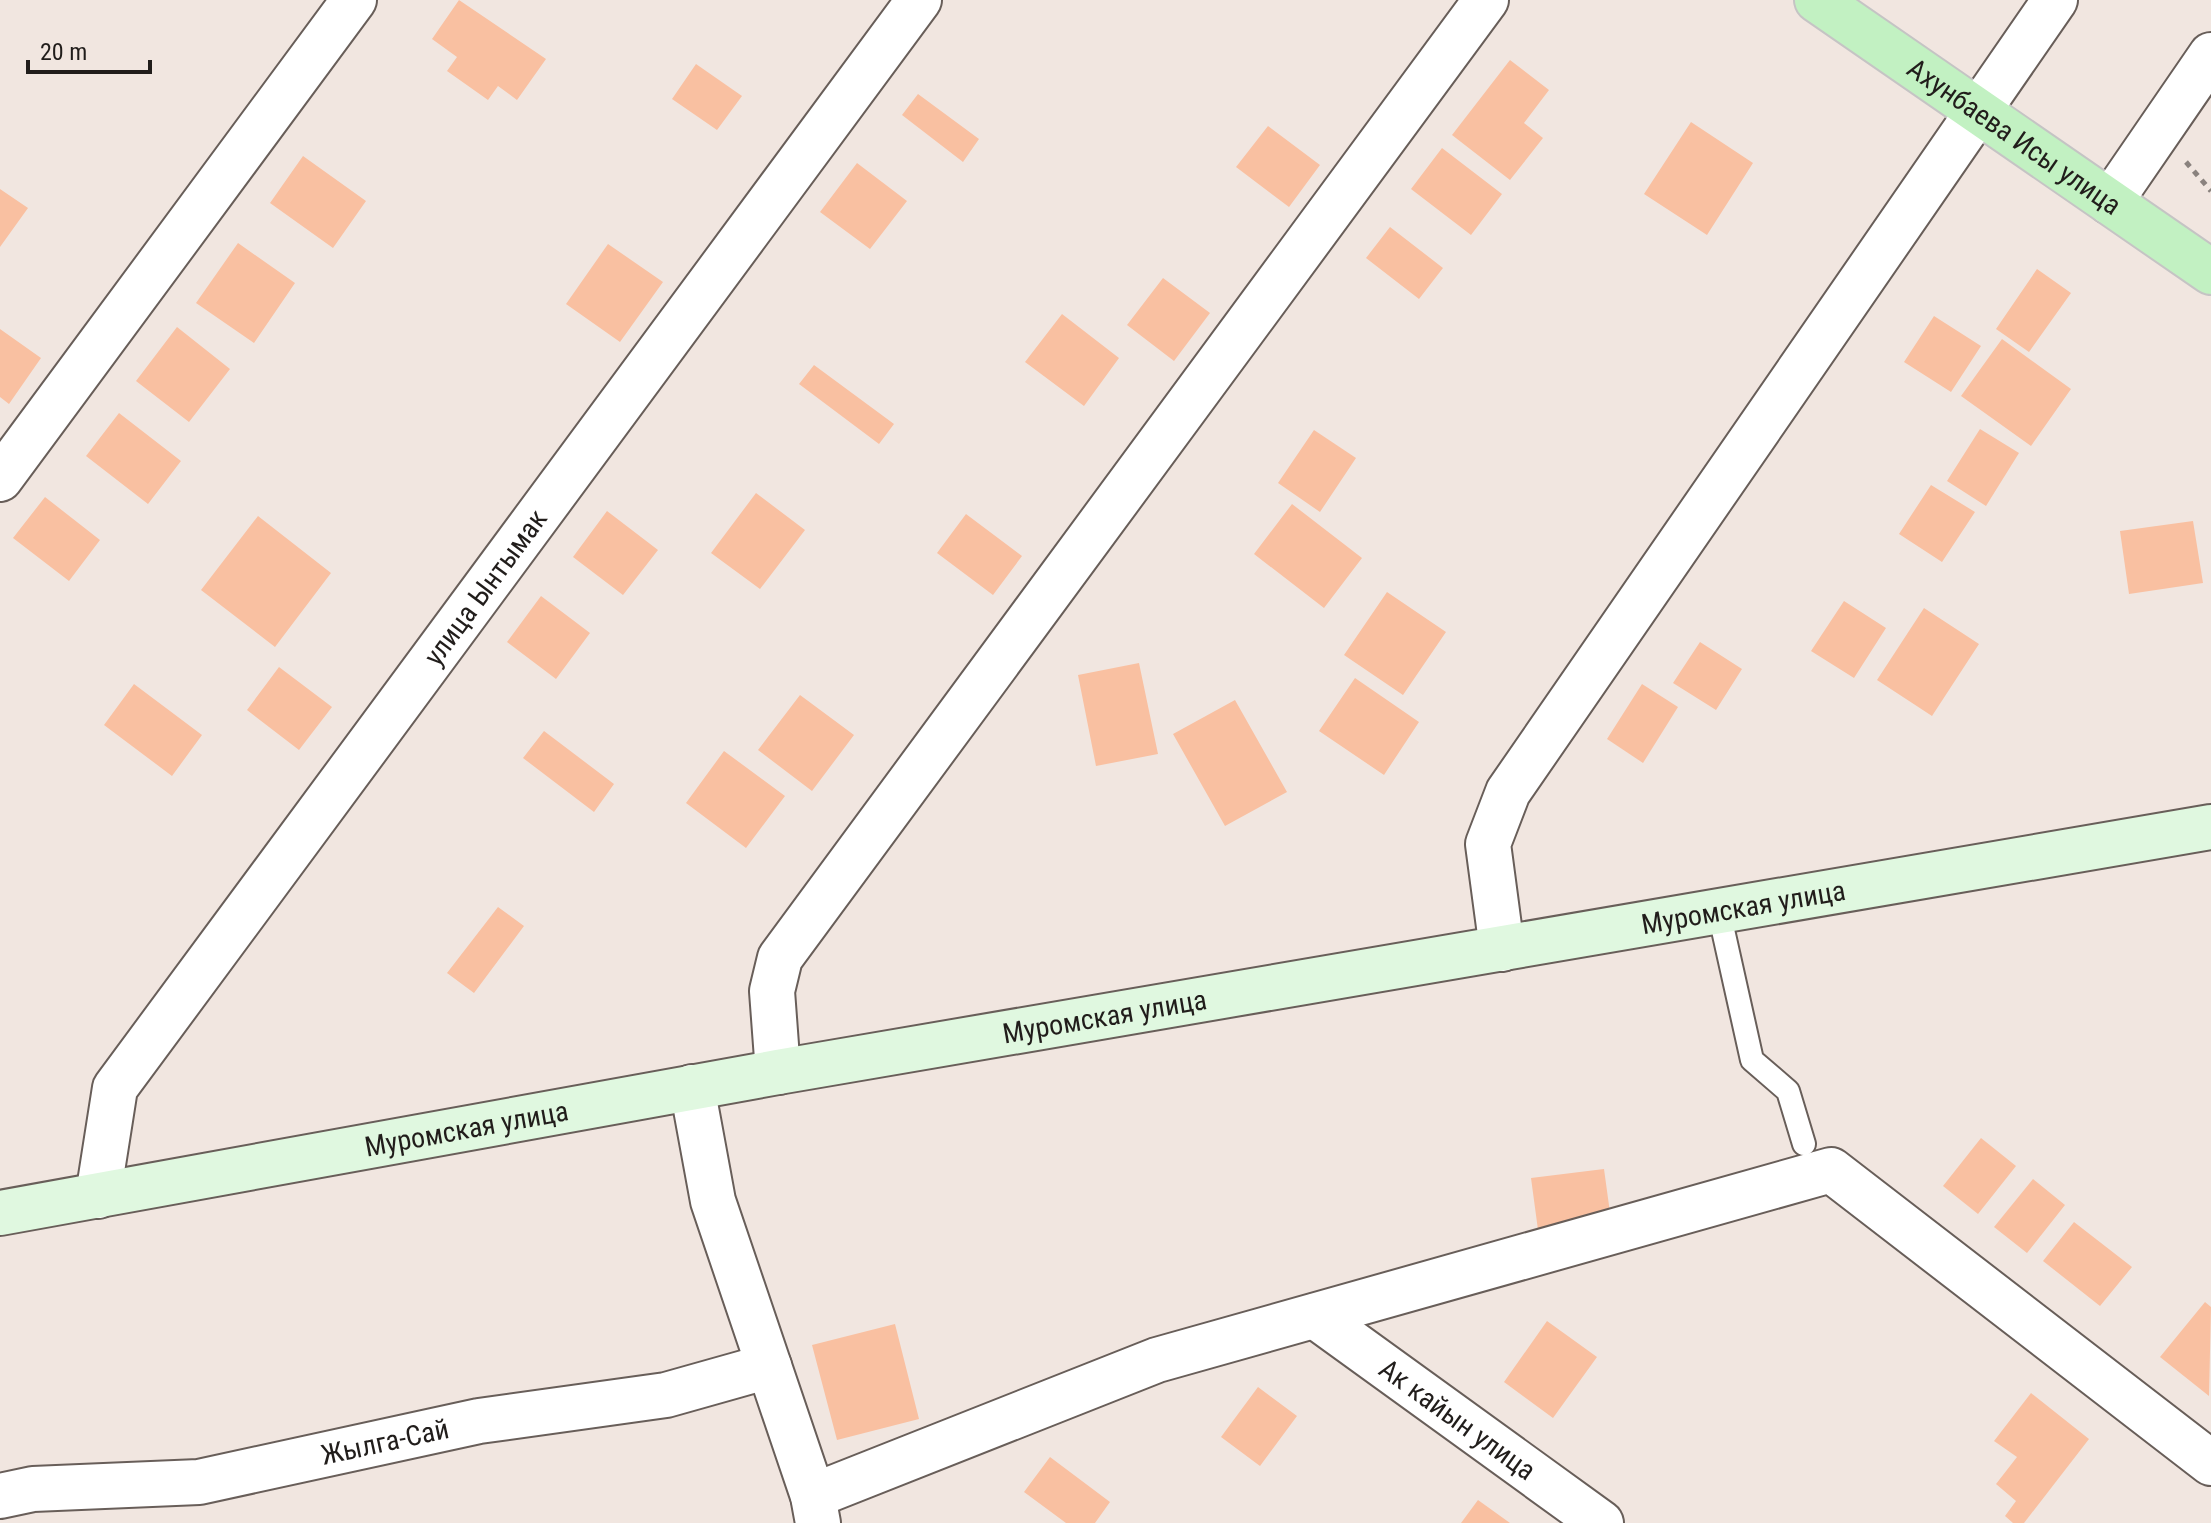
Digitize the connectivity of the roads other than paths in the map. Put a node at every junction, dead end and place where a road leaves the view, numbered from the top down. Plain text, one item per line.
1 (354, 0) edge
2 (919, 0) edge
3 (1486, 0) edge
4 (1817, 0) edge
5 (2055, 0) edge
6 (2211, 55) edge
7 (1978, 111) junction
8 (2110, 202) junction
9 (2211, 272) edge
10 (0, 479) edge
11 (2211, 827) edge
12 (1719, 912) junction
13 (1502, 949) junction
14 (778, 1072) junction
15 (692, 1087) junction
16 (1810, 1165) junction
17 (98, 1196) junction
18 (0, 1213) edge
19 (1315, 1316) junction
20 (769, 1366) junction
21 (2211, 1463) edge
22 (0, 1496) edge
23 (815, 1510) edge
24 (1601, 1523) edge

1 - 10 street
2 - 17 street, улица Ынтымак
3 - 14 street
4 - 7 main road, Ахунбаева Исы улица
5 - 7 street
6 - 8 street
7 - 8 main road, Ахунбаева Исы улица
7 - 13 street
8 - 9 main road, Ахунбаева Исы улица
11 - 12 street, Муромская улица
12 - 13 street, Муромская улица
12 - 16 lane
13 - 14 street, Муромская улица
14 - 15 street, Муромская улица
15 - 17 street, Муромская улица
15 - 20 street
16 - 19 street
16 - 21 street
17 - 18 street, Муромская улица
19 - 23 street
19 - 24 street, Ак кайын улица
20 - 22 street, Жылга-Сай
20 - 23 street

